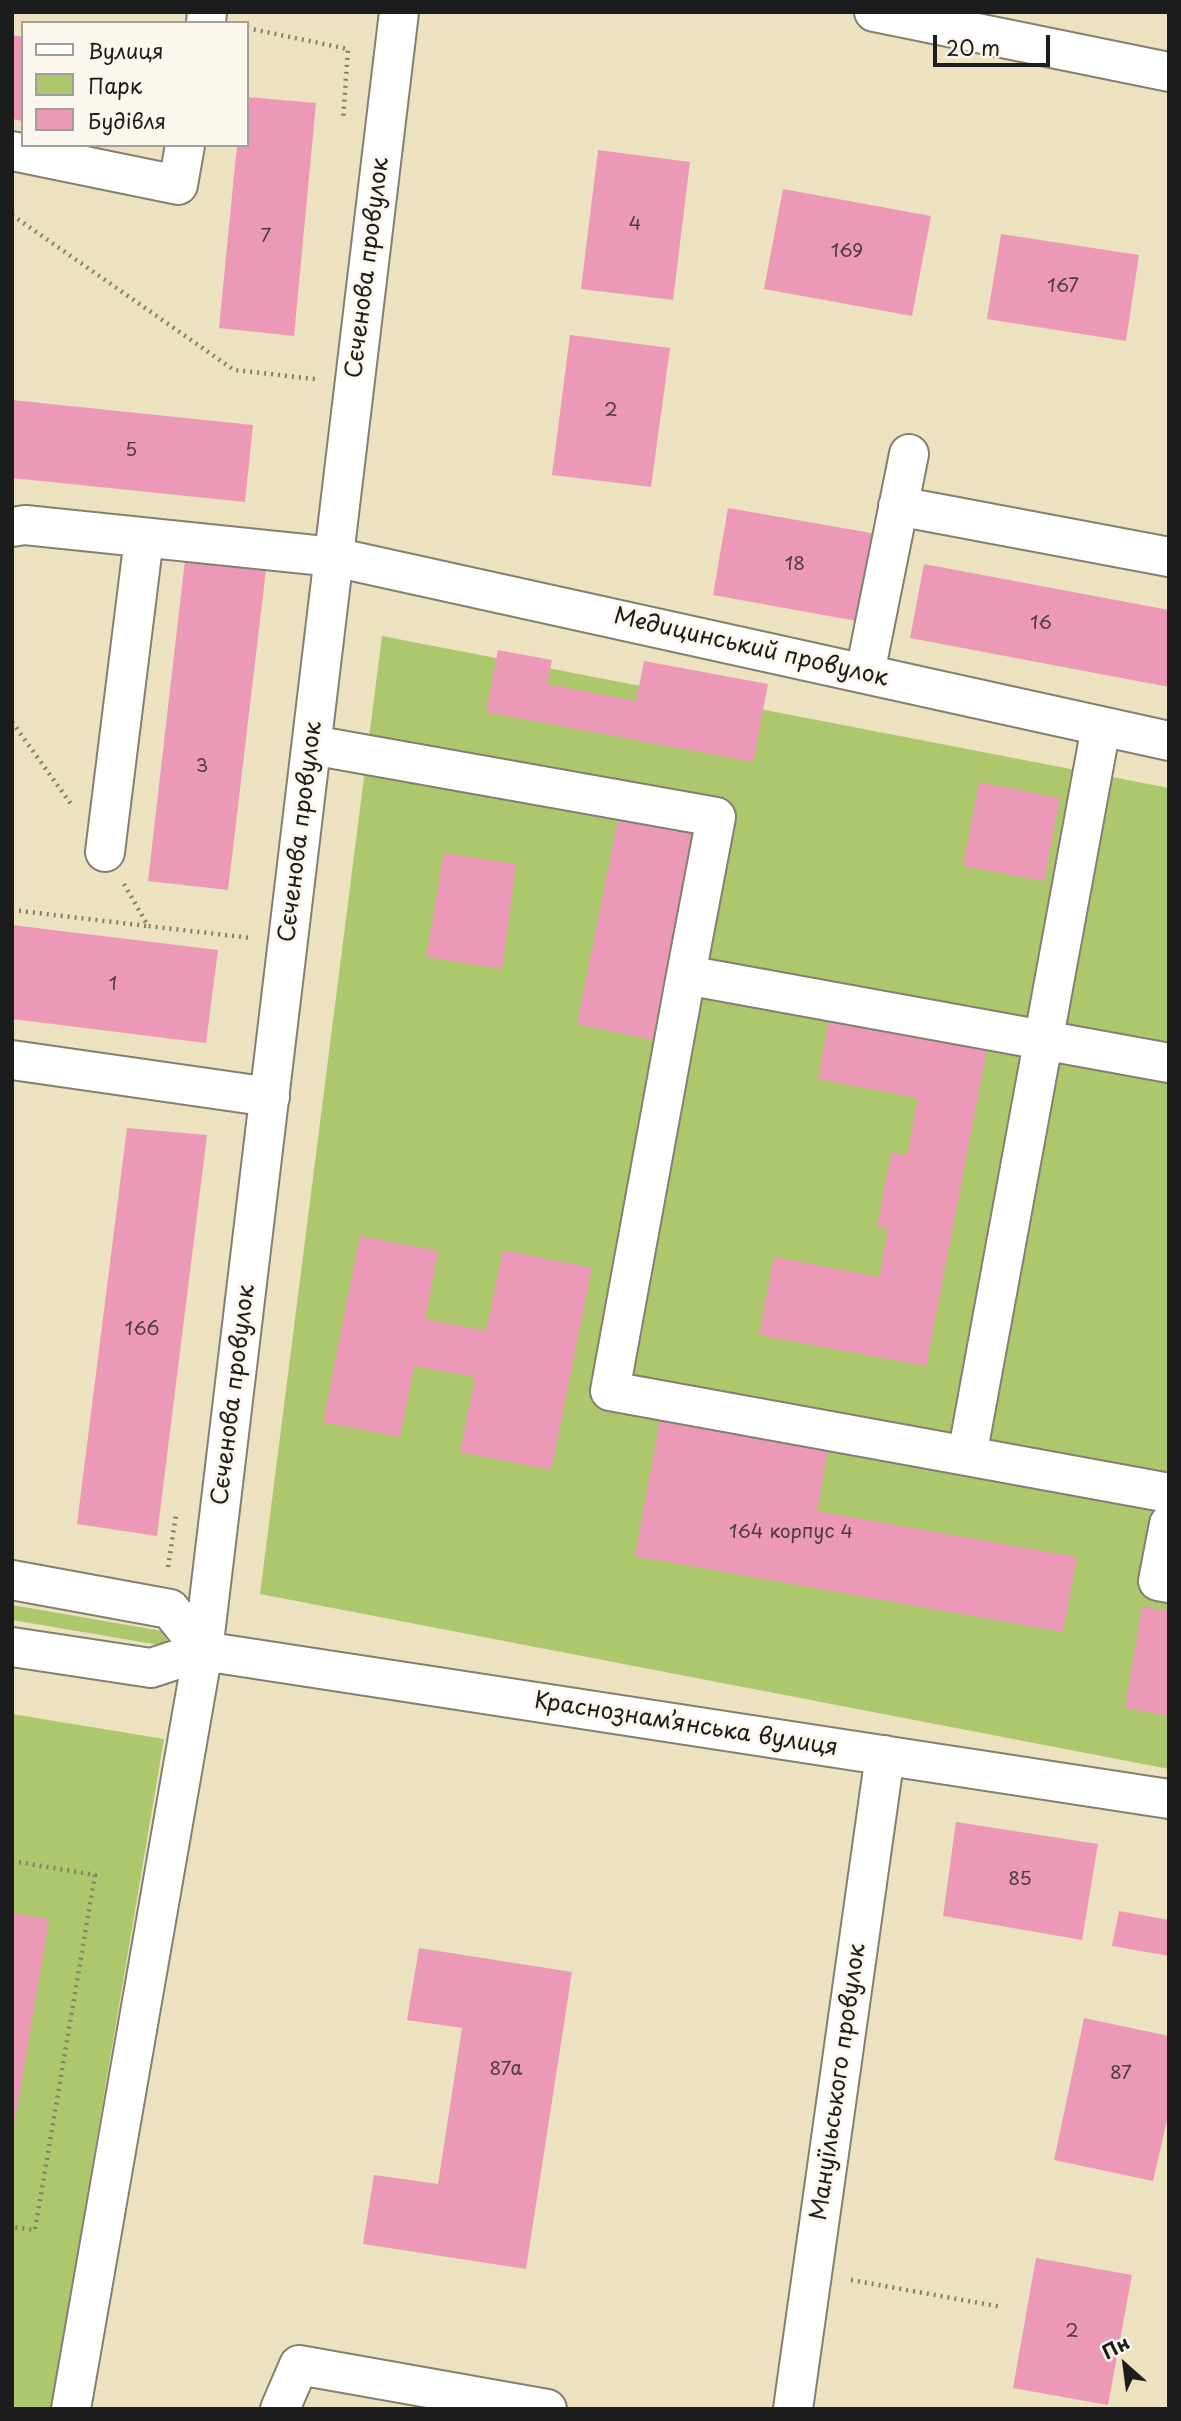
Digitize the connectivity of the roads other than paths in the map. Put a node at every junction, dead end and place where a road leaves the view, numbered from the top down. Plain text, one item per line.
1 (399, 12) edge
2 (874, 12) edge
3 (1169, 72) edge
4 (185, 147) edge
5 (12, 151) edge
6 (909, 454) dead end
7 (898, 506) junction
8 (12, 527) edge
9 (144, 538) junction
10 (334, 557) junction
11 (1169, 557) edge
12 (865, 673) junction
13 (1101, 727) junction
14 (1169, 741) edge
15 (312, 744) junction
16 (105, 852) dead end
17 (686, 975) junction
18 (1043, 1040) junction
19 (12, 1060) edge
20 (1169, 1063) edge
21 (270, 1097) junction
22 (967, 1456) junction
23 (1169, 1493) edge
24 (1169, 1524) edge
25 (12, 1580) edge
26 (1169, 1583) edge
27 (12, 1647) edge
28 (203, 1651) junction
29 (885, 1755) junction
30 (1169, 1799) edge
31 (71, 2409) edge
32 (280, 2409) edge
33 (547, 2409) edge
34 (793, 2409) edge

1 - 10 street, Сєченова провулок
2 - 3 street
4 - 5 street
6 - 7 street
7 - 11 street
7 - 12 street
8 - 9 street, Медицинський провулок
9 - 10 street, Медицинський провулок
9 - 16 street
10 - 12 street, Медицинський провулок
10 - 15 street, Сєченова провулок
12 - 13 street, Медицинський провулок
13 - 14 street, Медицинський провулок
13 - 18 street
15 - 17 street
15 - 21 street, Сєченова провулок
17 - 18 street
17 - 22 street
18 - 20 street
18 - 22 street
19 - 21 street
21 - 28 street, Сєченова провулок
22 - 23 street
24 - 26 street
25 - 28 street
27 - 28 street
28 - 29 street, Краснознамʼянська вулиця
28 - 31 street, Сєченова провулок
29 - 30 street, Краснознамʼянська вулиця
29 - 34 street, Мануїльського провулок
32 - 33 street

